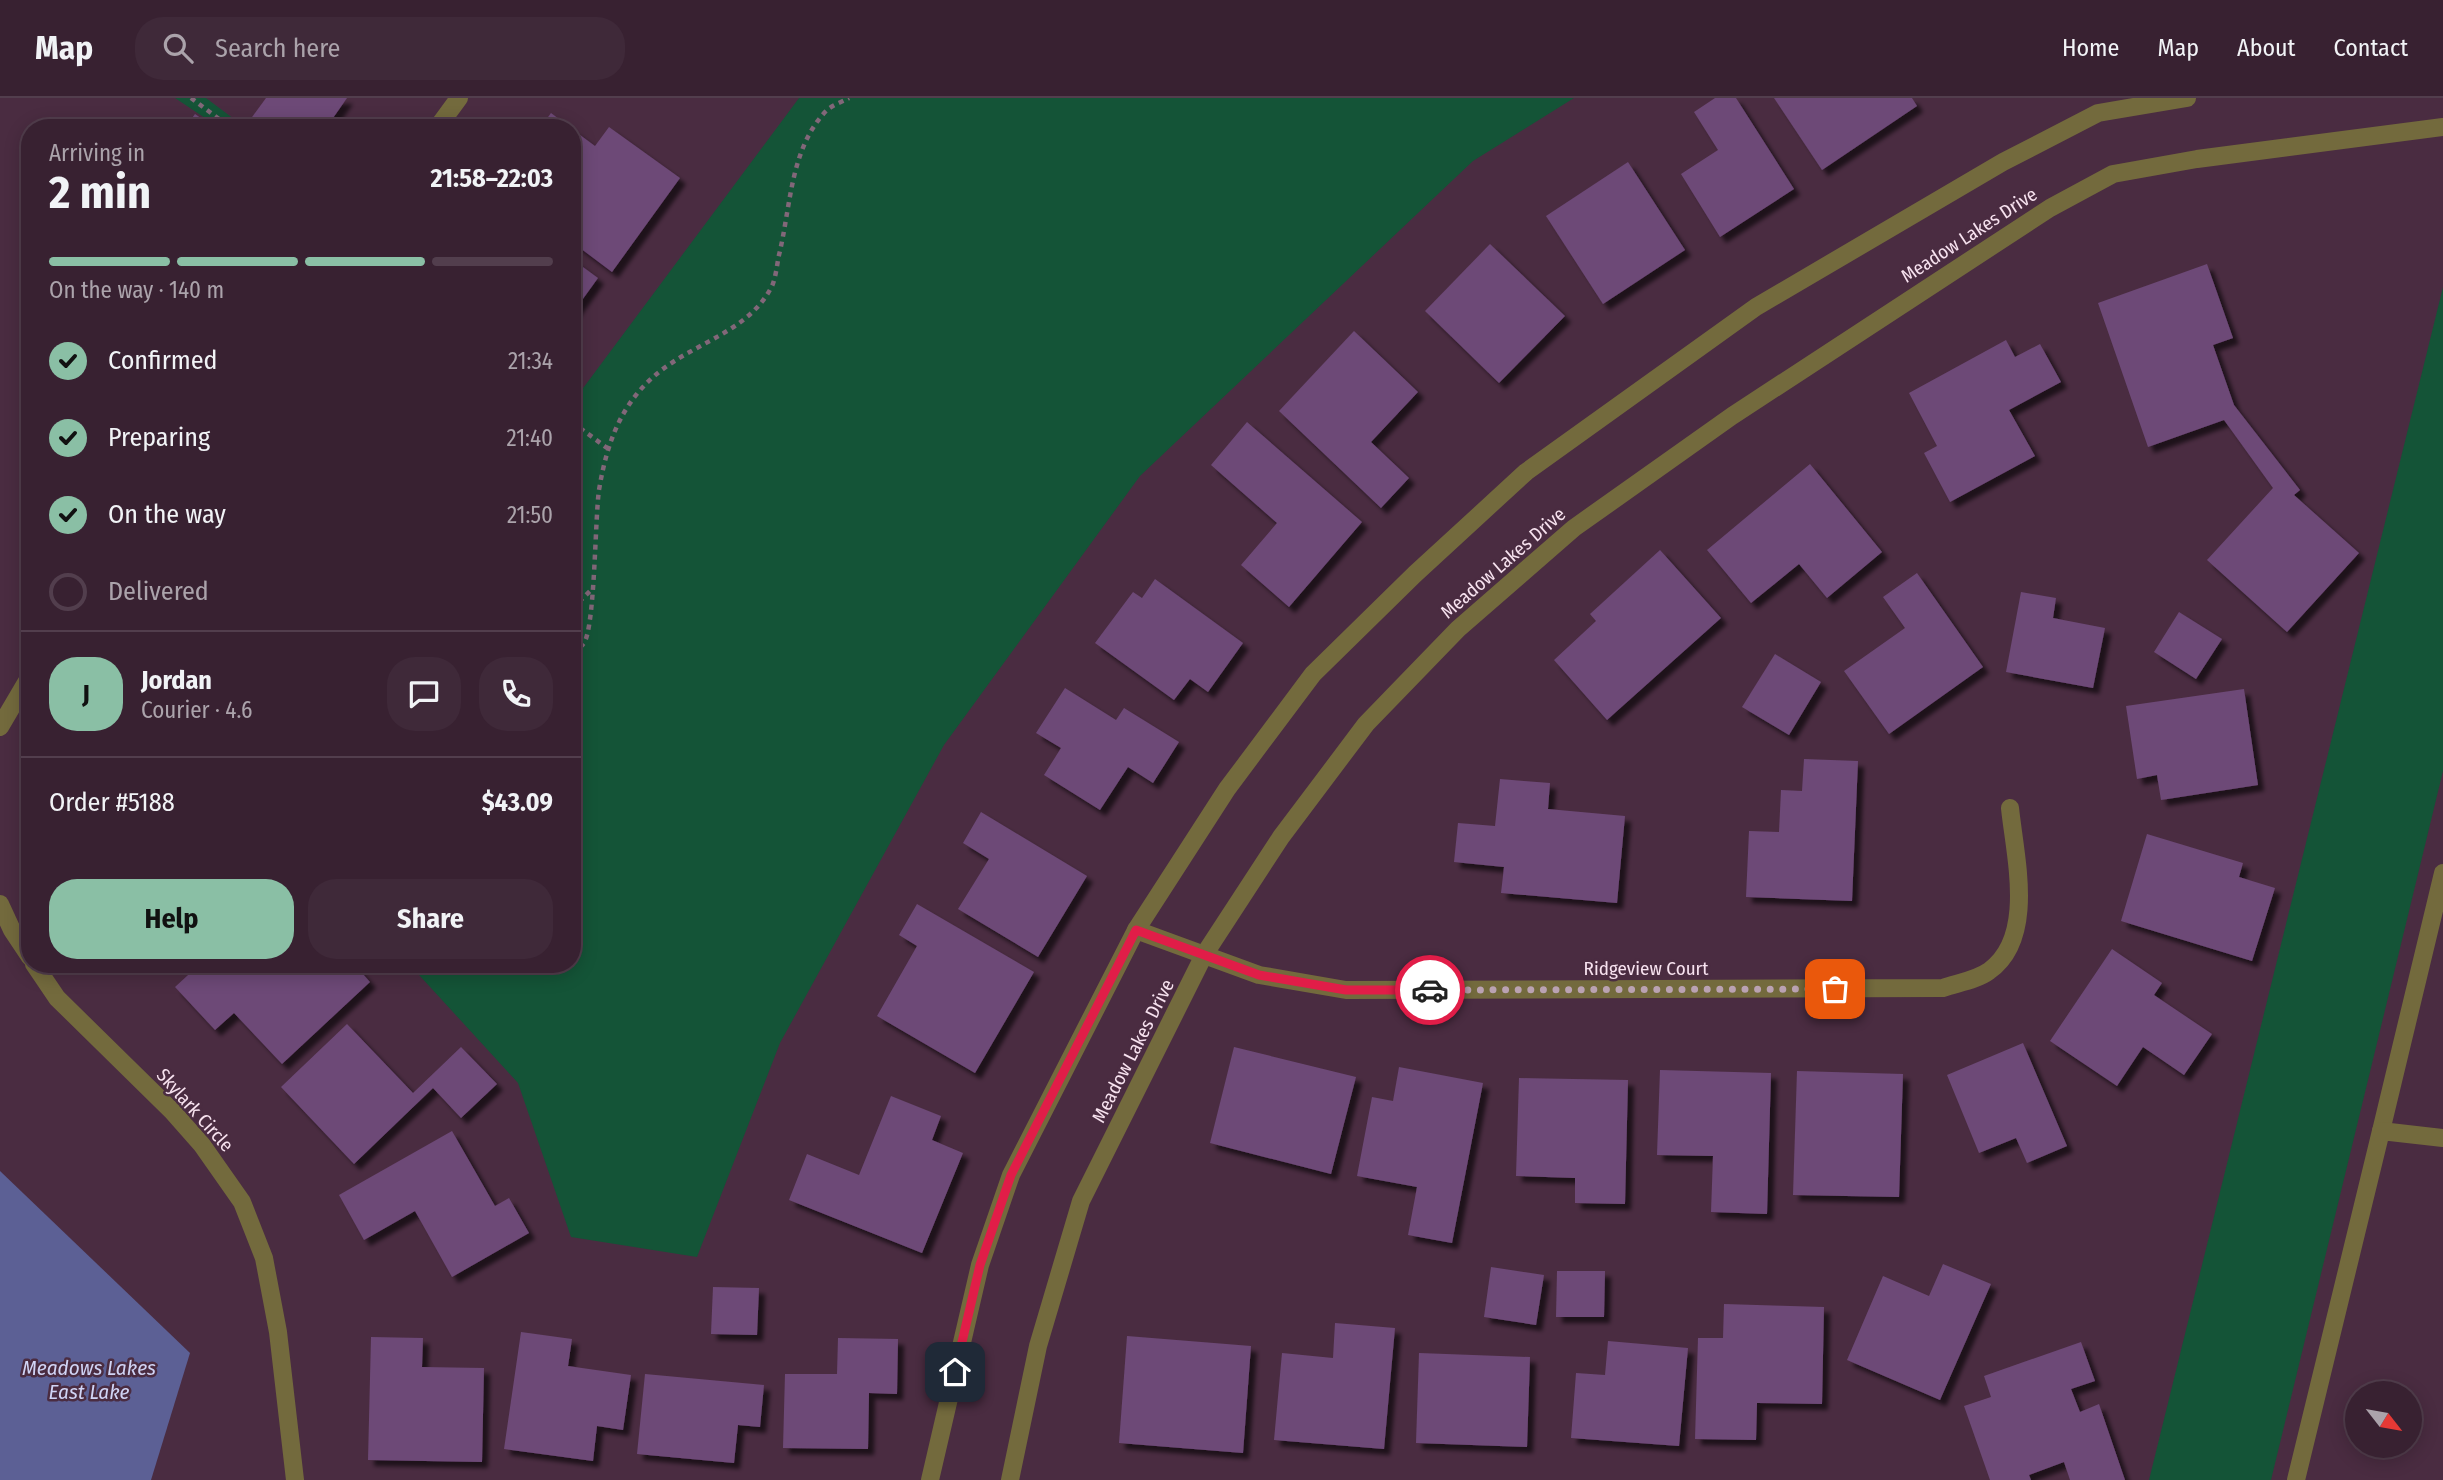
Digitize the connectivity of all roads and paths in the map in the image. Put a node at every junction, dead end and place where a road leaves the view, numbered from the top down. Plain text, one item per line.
1 (191, 98) edge
2 (459, 98) edge
3 (849, 98) edge
4 (2187, 98) edge
5 (219, 119) edge
6 (444, 119) edge
7 (2443, 127) edge
8 (581, 429) edge
9 (607, 448) junction
10 (592, 589) junction
11 (581, 600) edge
12 (581, 645) edge
13 (21, 691) edge
14 (0, 727) edge
15 (2010, 808) dead end
16 (2443, 873) edge
17 (0, 904) edge
18 (2437, 928) edge
19 (1136, 930) junction
20 (21, 944) edge
21 (1204, 955) junction
22 (40, 973) edge
23 (2381, 1130) junction
24 (2443, 1138) edge
25 (295, 1480) edge
26 (930, 1480) edge
27 (1010, 1480) edge
28 (2295, 1480) edge

1 - 5 path
2 - 6 street
3 - 9 path
4 - 19 street
7 - 21 street, Meadow Lakes Drive
8 - 9 path
9 - 10 path
10 - 11 path
10 - 12 path
13 - 14 street
15 - 21 street, Ridgeview Court
16 - 18 street
17 - 20 street
18 - 23 street
19 - 21 street, Ridgeview Court
19 - 26 street
21 - 27 street, Meadow Lakes Drive
22 - 25 street, Skylark Circle
23 - 24 street
23 - 28 street

